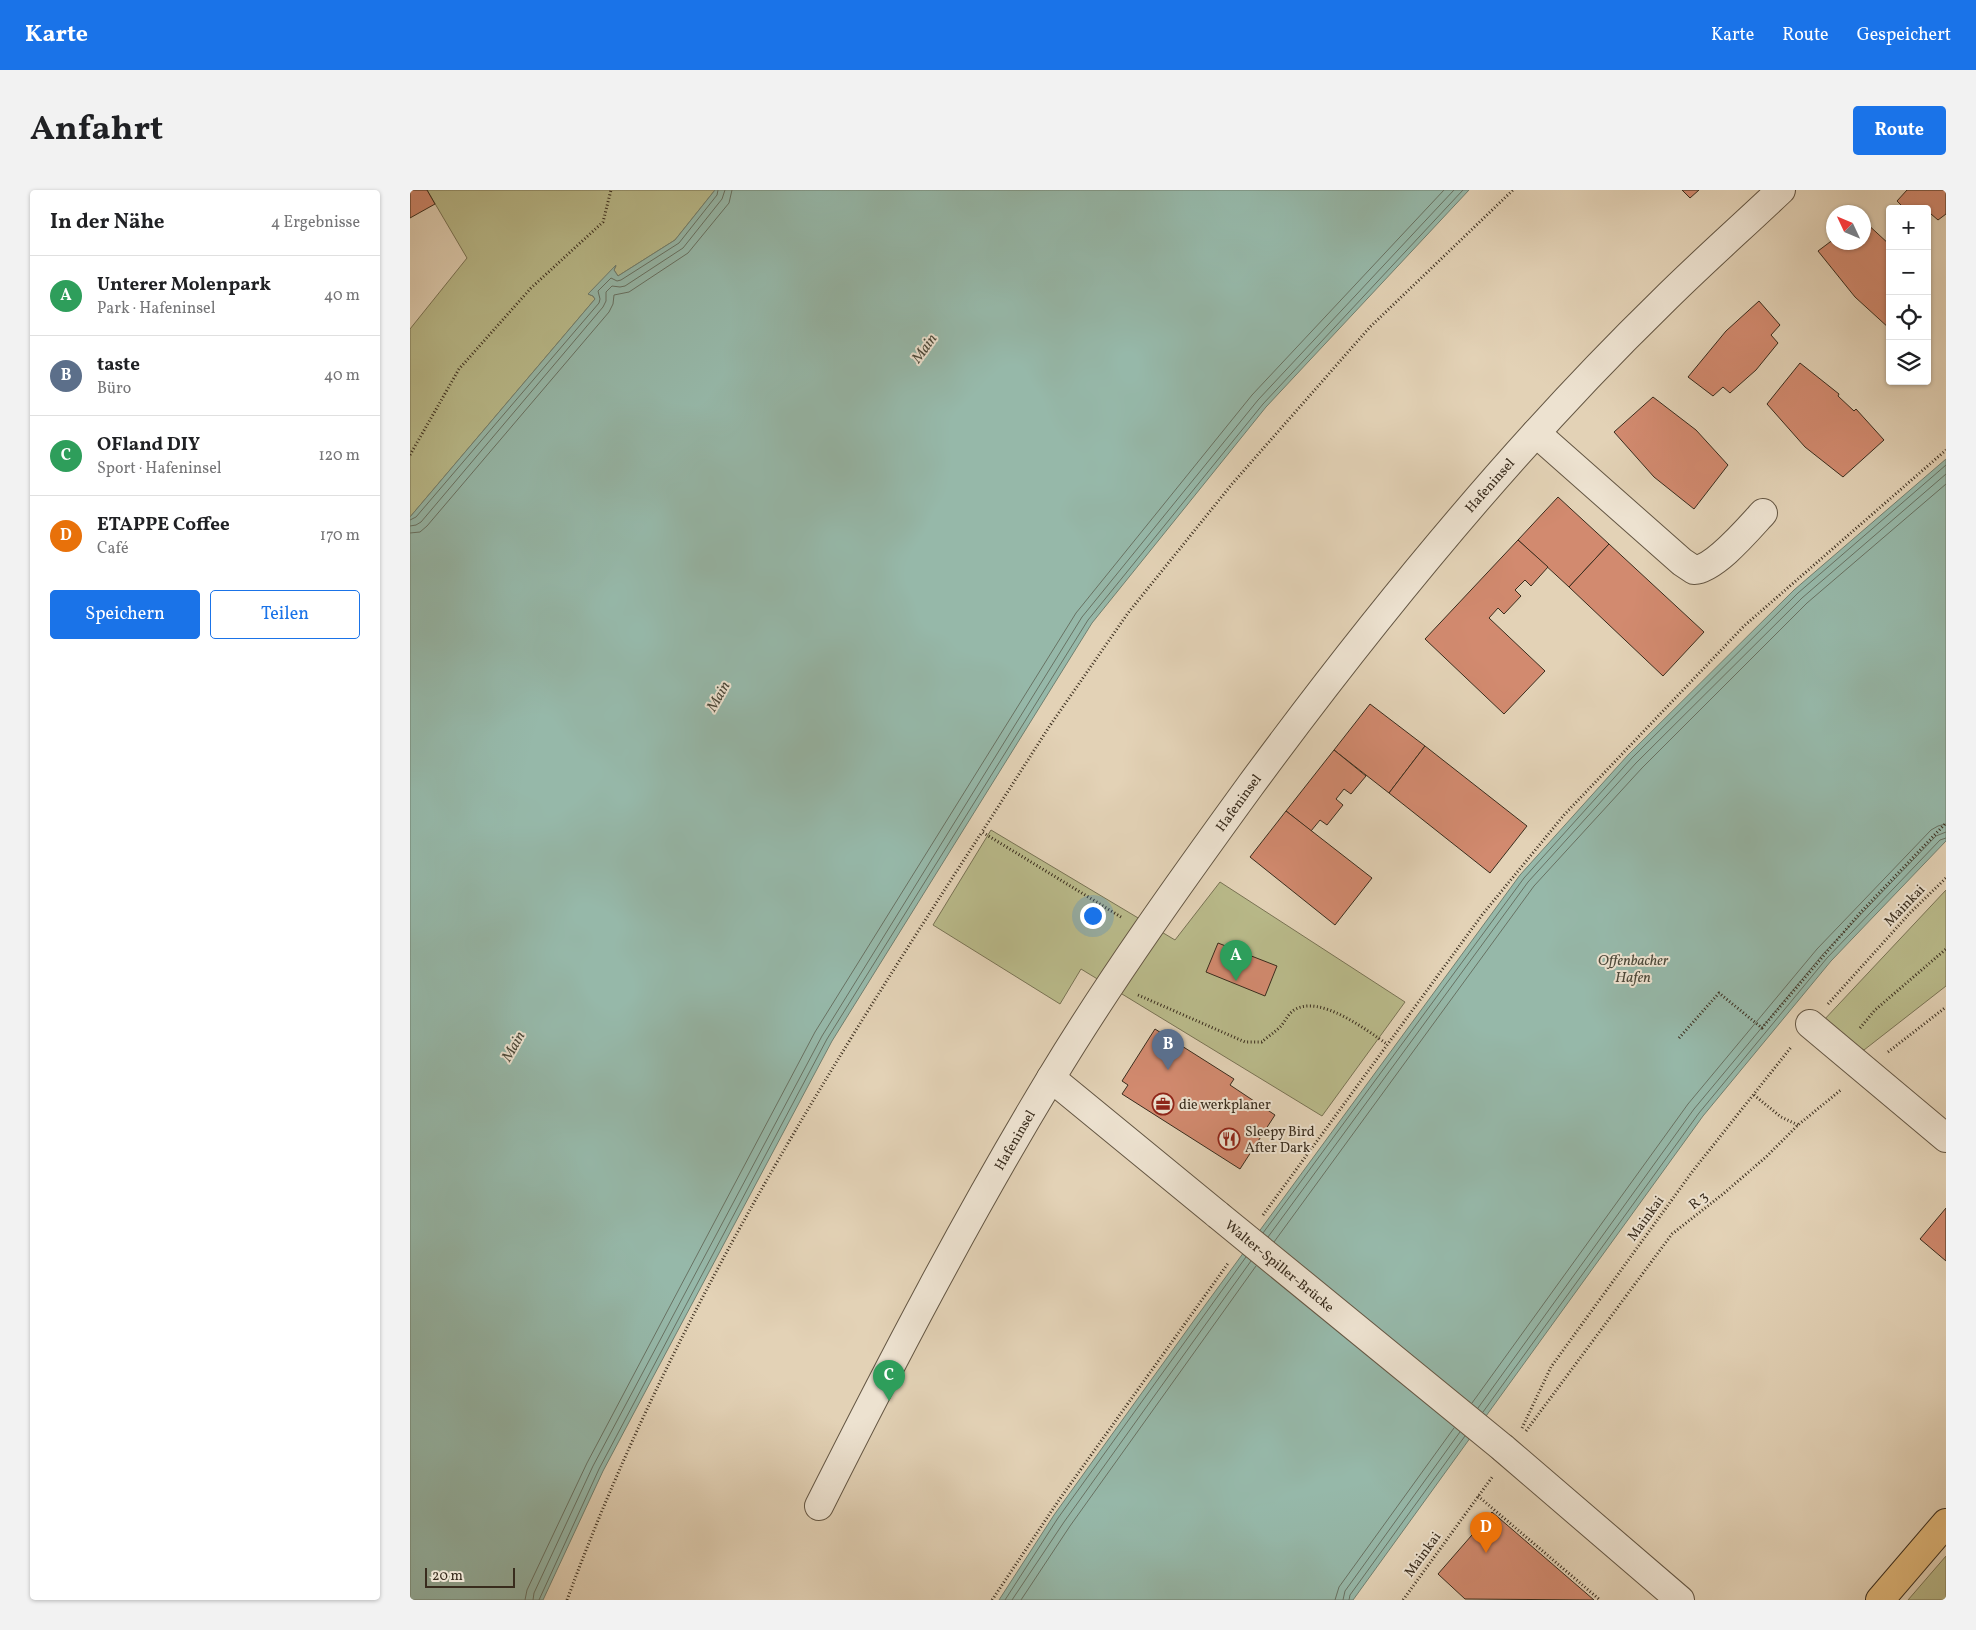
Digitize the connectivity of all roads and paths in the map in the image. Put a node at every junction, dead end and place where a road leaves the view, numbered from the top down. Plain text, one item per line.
1 (611, 190) edge
2 (1514, 190) edge
3 (1781, 190) edge
4 (1536, 433) junction
5 (1946, 450) edge
6 (410, 455) edge
7 (1763, 513) dead end
8 (1946, 823) edge
9 (982, 832) junction
10 (1946, 878) edge
11 (1146, 932) junction
12 (1946, 949) edge
13 (1112, 983) junction
14 (1946, 1007) edge
15 (1810, 1024) junction
16 (1679, 1038) dead end
17 (1387, 1044) junction
18 (1855, 1062) junction
19 (1051, 1078) junction
20 (1754, 1095) junction
21 (1798, 1125) junction
22 (1946, 1138) edge
23 (1258, 1221) dead end
24 (1232, 1258) dead end
25 (1506, 1451) junction
26 (1478, 1496) junction
27 (819, 1506) dead end
28 (1946, 1523) edge
29 (567, 1600) edge
30 (992, 1600) edge
31 (1403, 1600) edge
32 (1600, 1600) edge
33 (1680, 1600) edge
34 (1880, 1600) edge

1 - 6 path
2 - 9 path
3 - 4 street, Hafeninsel
4 - 7 street
4 - 11 street, Hafeninsel
5 - 17 path
8 - 16 path
9 - 11 path
9 - 29 path
10 - 15 path, Mainkai
11 - 13 street, Hafeninsel
12 - 18 path
13 - 17 path
13 - 19 street, Hafeninsel
14 - 18 path, R 3
15 - 18 street
15 - 20 path, Mainkai
17 - 23 path
18 - 21 path, R 3
18 - 22 street
19 - 25 street, Walter-Spiller-Brücke, bridge
19 - 27 street, Hafeninsel
20 - 21 path
20 - 25 path, Mainkai
21 - 25 path, R 3
24 - 30 path
25 - 26 path, Mainkai
25 - 33 street, Walter-Spiller-Brücke
26 - 31 path, Mainkai
26 - 32 path
28 - 34 main road

